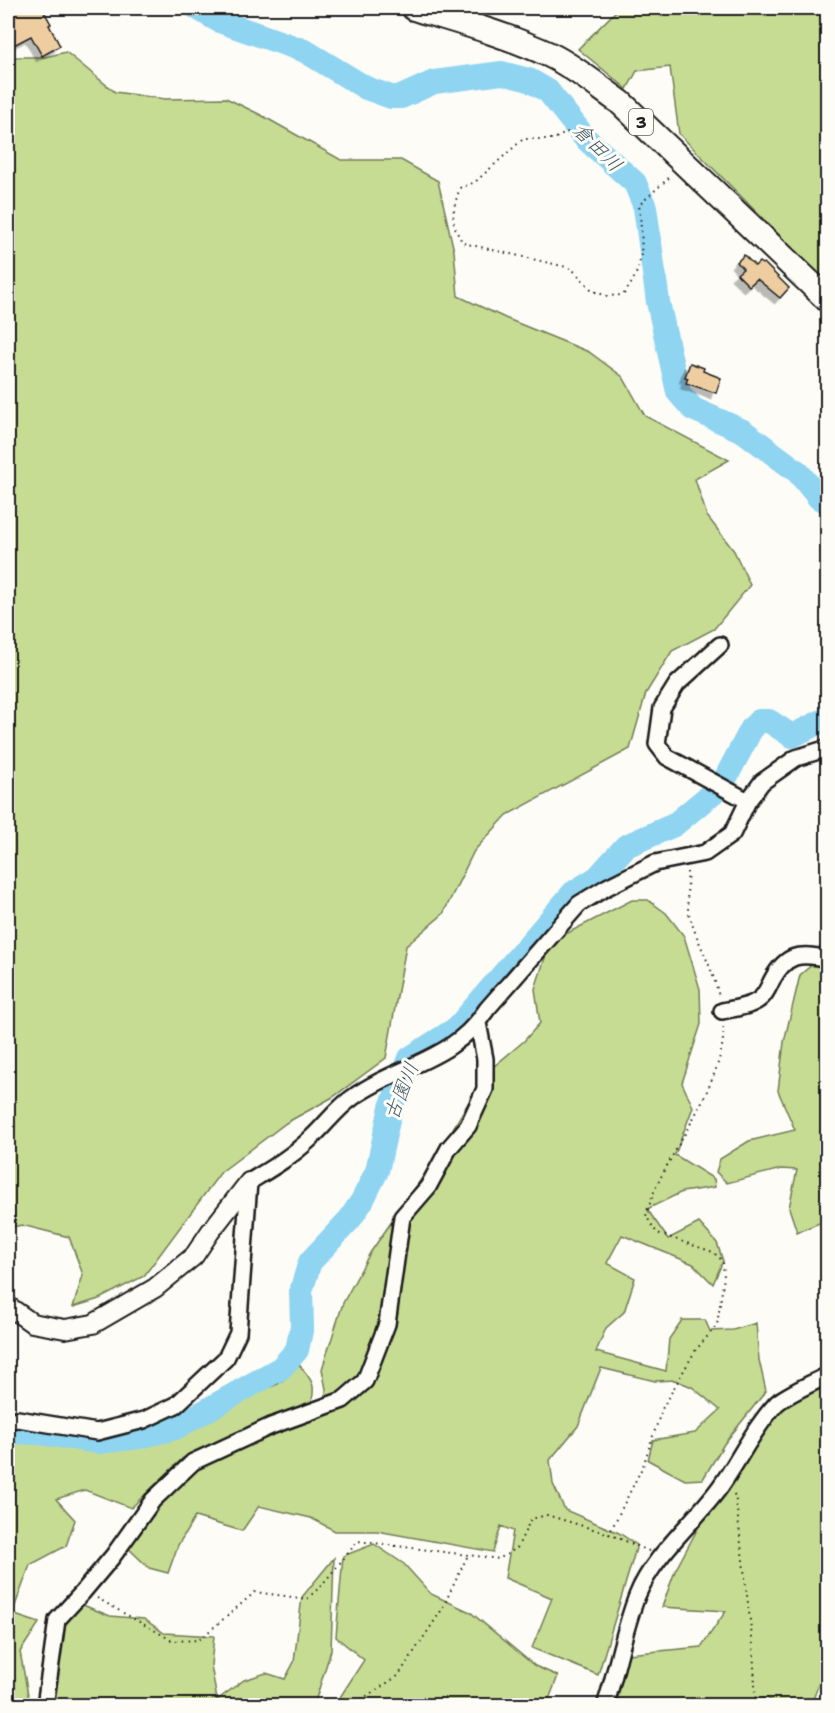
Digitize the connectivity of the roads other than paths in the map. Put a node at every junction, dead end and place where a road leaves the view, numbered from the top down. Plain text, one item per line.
1 (414, 8) edge
2 (460, 14) edge
3 (828, 300) edge
4 (720, 645) dead end
5 (828, 748) edge
6 (748, 801) junction
7 (828, 959) edge
8 (722, 1011) road end
9 (478, 1023) junction
10 (249, 1182) junction
11 (8, 1306) edge
12 (828, 1376) edge
13 (8, 1421) edge
14 (45, 1706) edge
15 (605, 1706) edge

1 - 2 highway, 3
2 - 3 highway, 3
4 - 6 street
5 - 6 street
6 - 9 street
7 - 8 street
9 - 10 street
9 - 14 street
10 - 11 street
10 - 13 street
12 - 15 street

